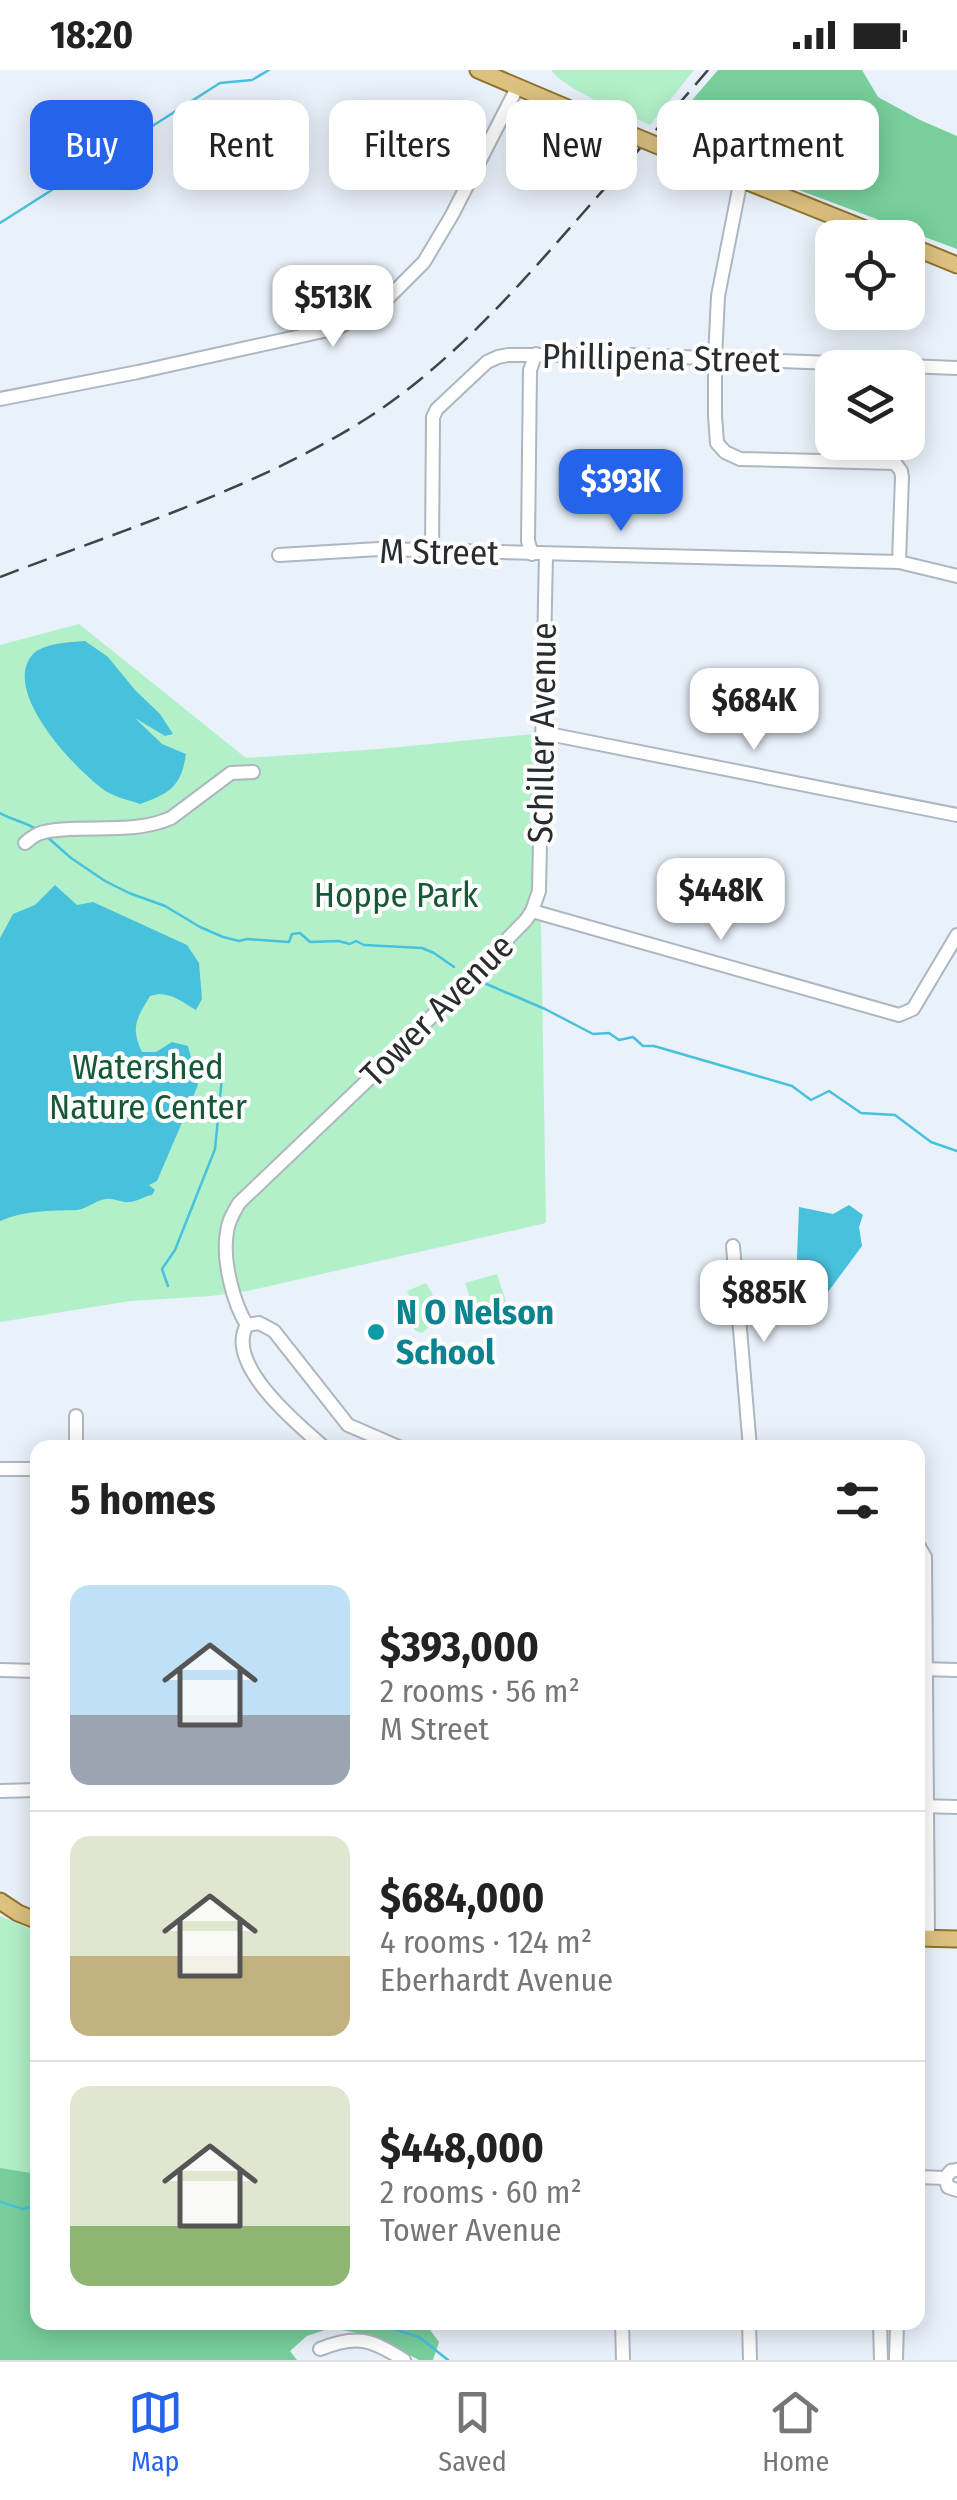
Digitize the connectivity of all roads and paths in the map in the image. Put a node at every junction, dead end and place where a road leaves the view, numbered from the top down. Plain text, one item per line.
1 (478, 70) edge
2 (526, 70) edge
3 (518, 86) junction
4 (657, 145) edge
5 (739, 190) edge
6 (768, 190) edge
7 (843, 220) edge
8 (925, 252) edge
9 (957, 265) edge
10 (536, 354) junction
11 (715, 358) junction
12 (957, 368) edge
13 (0, 398) edge
14 (432, 552) junction
15 (539, 554) junction
16 (279, 555) dead end
17 (899, 562) junction
18 (957, 576) edge
19 (544, 733) junction
20 (253, 772) dead end
21 (957, 815) edge
22 (24, 842) dead end
23 (532, 910) junction
24 (957, 935) edge
25 (733, 1246) dead end
26 (248, 1325) junction
27 (76, 1416) dead end
28 (76, 1440) edge
29 (316, 1440) edge
30 (383, 1440) edge
31 (749, 1440) edge
32 (0, 1469) edge
33 (30, 1469) edge
34 (925, 1669) edge
35 (0, 1670) edge
36 (30, 1670) edge
37 (957, 1670) edge
38 (30, 1790) edge
39 (0, 1791) edge
40 (925, 1806) edge
41 (957, 1807) edge
42 (0, 1901) edge
43 (30, 1918) edge
44 (925, 1938) edge
45 (957, 1939) edge
46 (951, 2174) edge
47 (925, 2176) edge
48 (957, 2190) edge
49 (622, 2330) edge
50 (749, 2330) edge
51 (880, 2330) edge
52 (896, 2330) edge
53 (320, 2349) dead end
54 (404, 2360) edge
55 (623, 2360) edge
56 (750, 2360) edge
57 (881, 2360) edge
58 (896, 2360) edge

1 - 3 main road
2 - 3 main road
3 - 4 main road, bridge
3 - 13 street
5 - 11 street
6 - 7 main road
8 - 9 main road
10 - 11 street, Phillipena Street
10 - 14 street, Phillipena Street
10 - 15 street, Schiller Avenue
11 - 12 street, Phillipena Street
11 - 17 street
14 - 15 street, M Street
14 - 16 street, M Street
15 - 17 street, M Street
15 - 19 street, Schiller Avenue
17 - 18 street, M Street
19 - 21 street
19 - 23 street, Schiller Avenue
20 - 22 street
23 - 24 street, Tower Avenue
23 - 26 street, Tower Avenue
25 - 31 street
26 - 29 street, Tower Avenue
26 - 30 street
27 - 28 street
32 - 33 street
34 - 37 street
35 - 36 street
38 - 39 street
40 - 41 street
42 - 43 main road
44 - 45 main road
46 - 47 street
46 - 48 street
49 - 55 street
50 - 56 street
51 - 57 street
52 - 58 street
53 - 54 street

